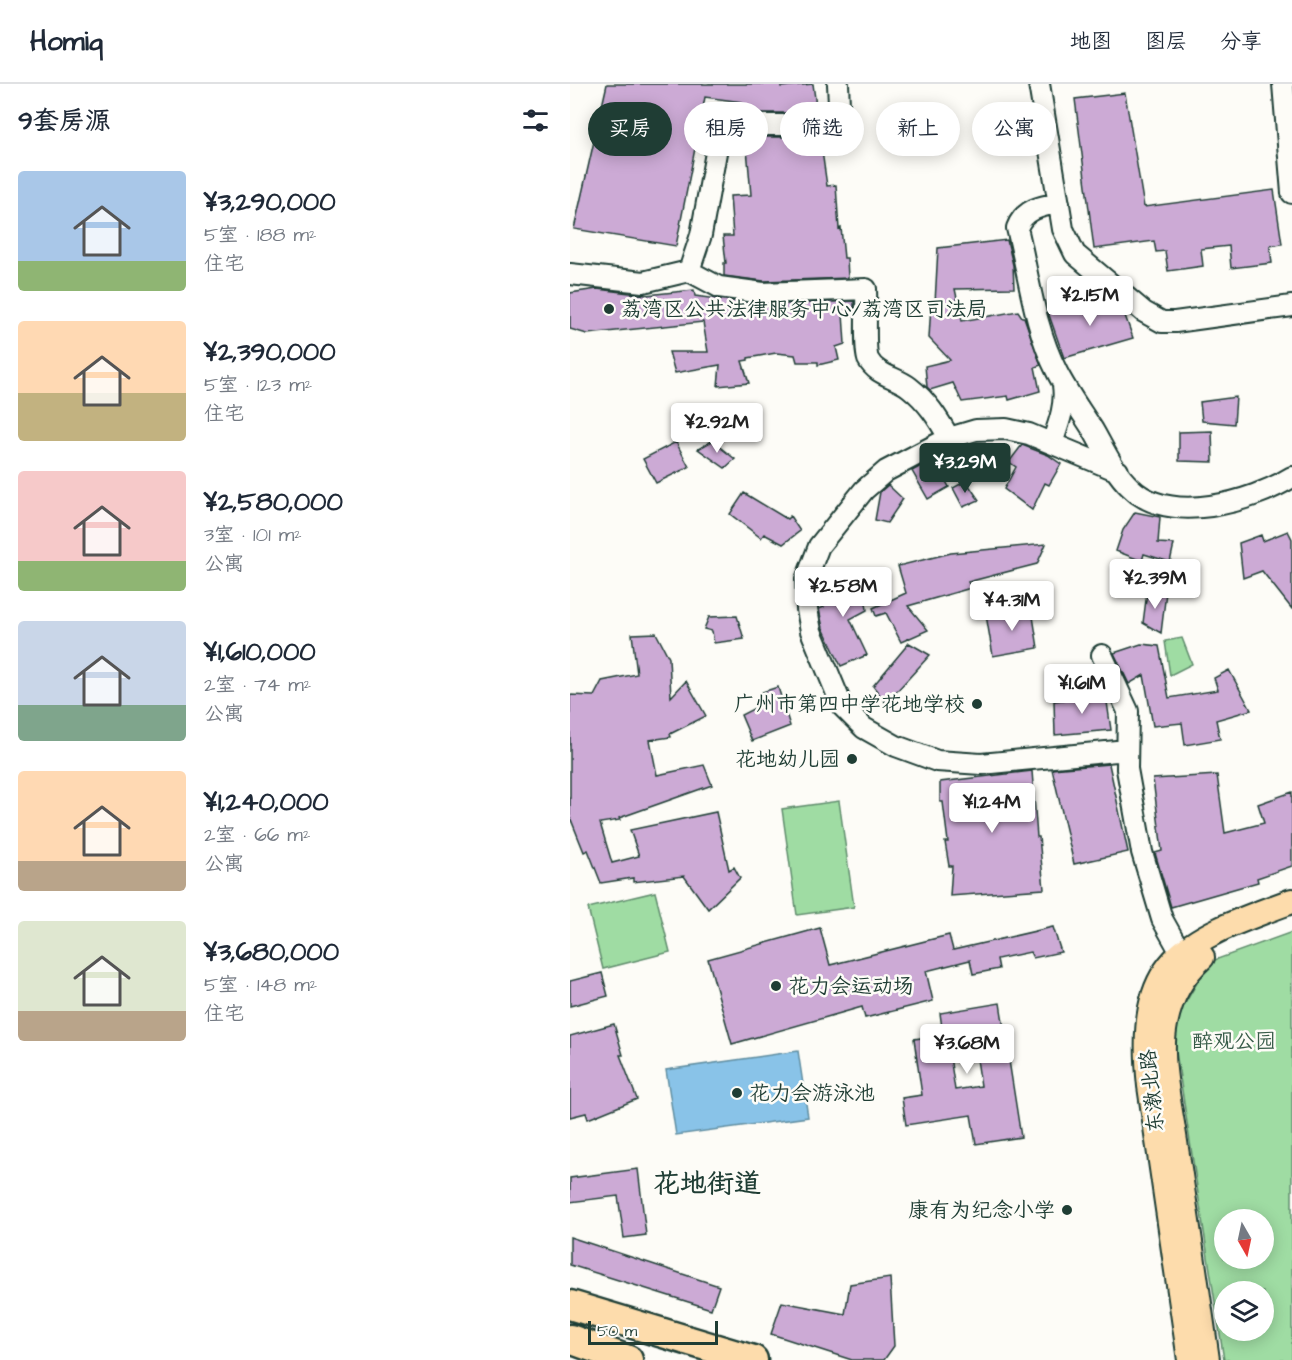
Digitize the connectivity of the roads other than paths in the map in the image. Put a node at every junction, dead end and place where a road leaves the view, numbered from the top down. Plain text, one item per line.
1 (838, 84) edge
2 (1040, 84) edge
3 (1283, 84) edge
4 (1292, 194) edge
5 (1059, 203) junction
6 (689, 270) junction
7 (570, 274) edge
8 (1292, 306) edge
9 (1062, 381) junction
10 (949, 438) junction
11 (1052, 443) junction
12 (1118, 471) junction
13 (1292, 477) edge
14 (1102, 655) dead end
15 (1127, 750) junction
16 (1292, 901) edge
17 (1292, 919) edge
18 (1181, 953) junction
19 (570, 1305) edge
20 (570, 1339) edge
21 (628, 1360) edge
22 (753, 1360) edge
23 (1190, 1360) edge
24 (1208, 1360) edge

1 - 6 street
2 - 5 street
3 - 4 street
5 - 8 street
5 - 9 street
6 - 7 street
6 - 10 street
9 - 11 street
9 - 12 street
10 - 11 street
10 - 15 street
11 - 12 street
12 - 13 street
14 - 15 street
15 - 18 street
16 - 18 main road, 东漖北路
17 - 24 main road, 东漖北路
18 - 23 main road, 东漖北路
19 - 22 highway
20 - 21 highway

